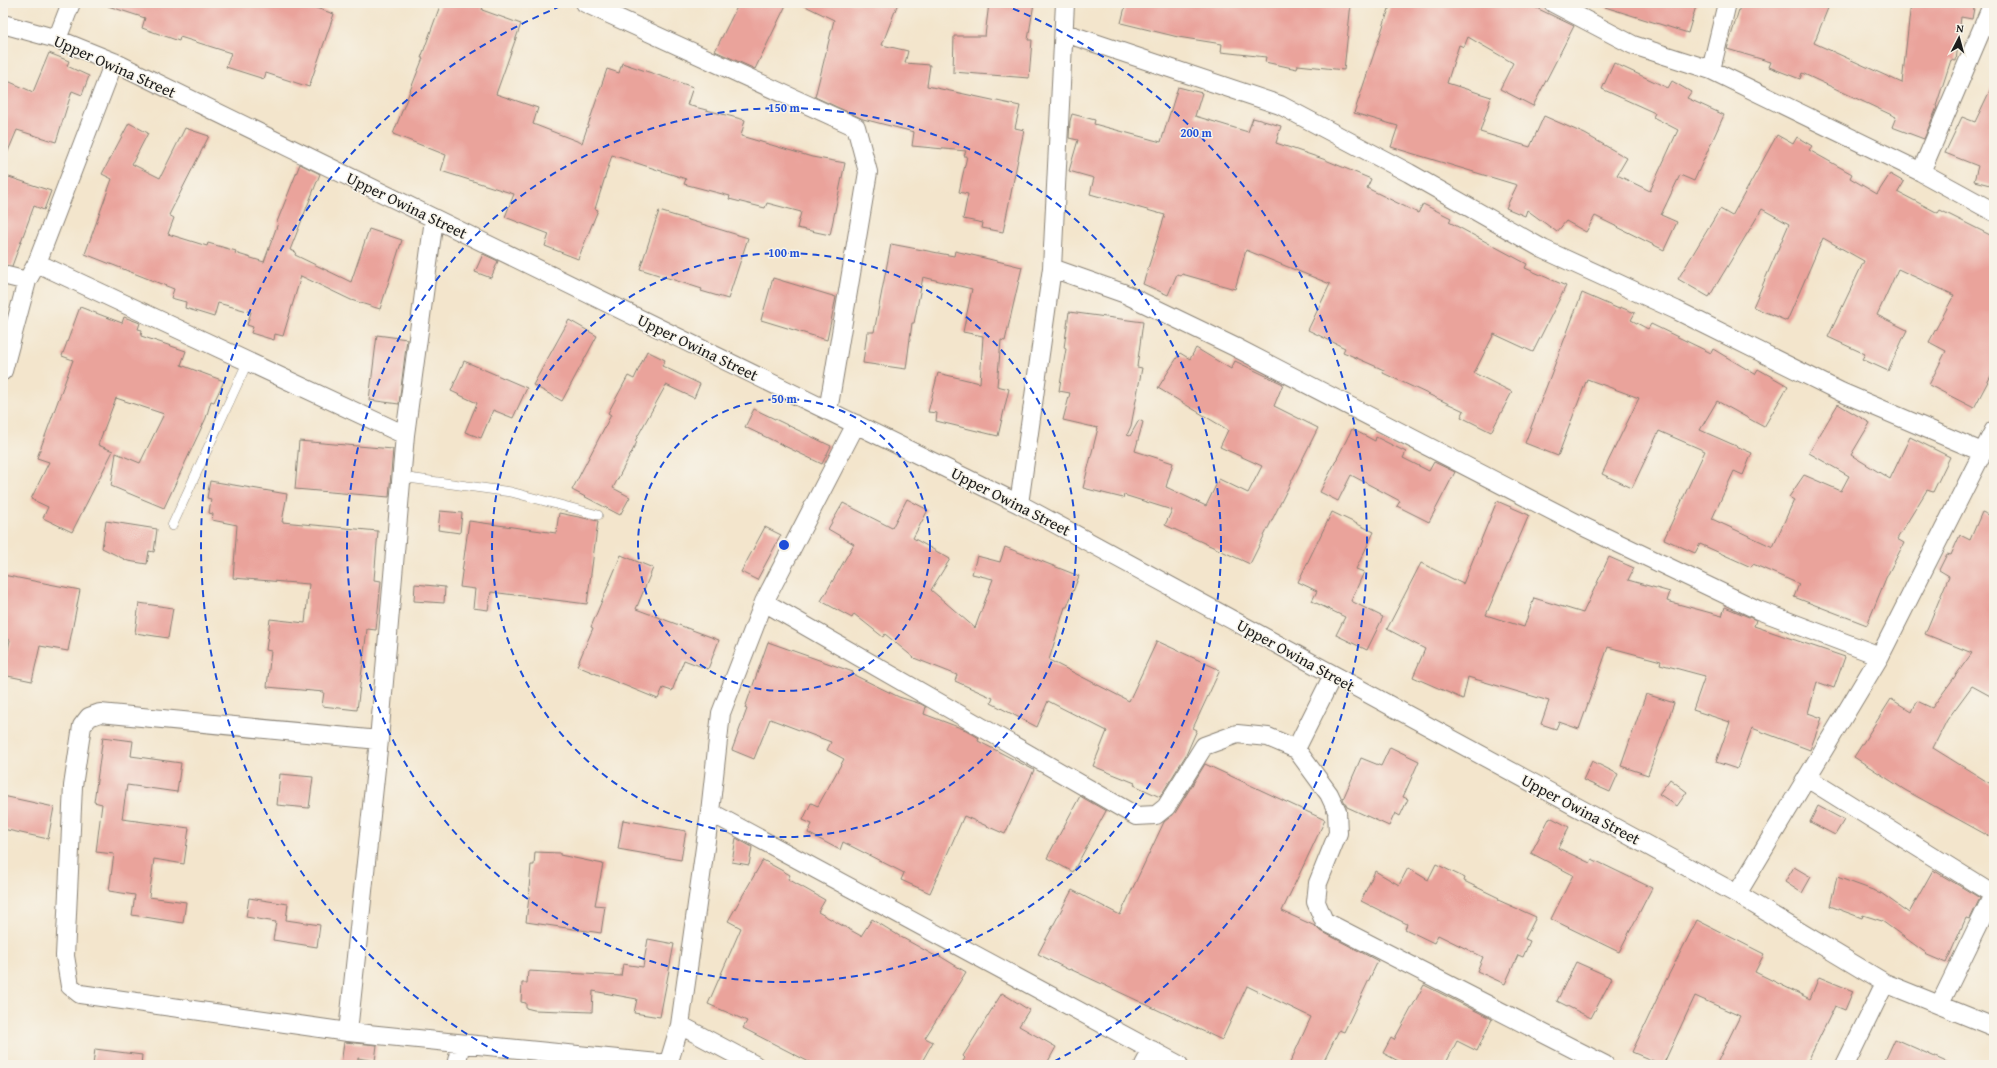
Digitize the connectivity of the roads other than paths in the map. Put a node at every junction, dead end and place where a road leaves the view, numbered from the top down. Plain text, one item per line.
1 (71, 3) edge
2 (584, 3) edge
3 (1065, 3) edge
4 (1553, 3) edge
5 (1727, 3) edge
6 (1993, 3) edge
7 (3, 24) edge
8 (1065, 33) junction
9 (57, 38) junction
10 (114, 62) junction
11 (1711, 70) junction
12 (1921, 172) junction
13 (1994, 212) edge
14 (434, 218) junction
15 (37, 263) junction
16 (1052, 268) junction
17 (3, 275) edge
18 (27, 282) junction
19 (248, 361) junction
20 (3, 371) edge
21 (828, 411) junction
22 (856, 424) junction
23 (1994, 430) edge
24 (405, 435) junction
25 (1982, 452) junction
26 (402, 477) junction
27 (1019, 504) junction
28 (598, 515) dead end
29 (172, 526) dead end
30 (764, 602) junction
31 (1880, 656) junction
32 (1333, 675) junction
33 (379, 740) junction
34 (1296, 750) junction
35 (1806, 778) junction
36 (710, 812) junction
37 (1737, 894) junction
38 (1994, 894) edge
39 (1885, 983) junction
40 (1940, 1004) junction
41 (680, 1025) junction
42 (1994, 1027) edge
43 (348, 1032) junction
44 (461, 1044) junction
45 (1148, 1058) edge
46 (456, 1065) edge
47 (668, 1065) edge
48 (755, 1065) edge
49 (1179, 1065) edge
50 (1605, 1065) edge
51 (1845, 1065) edge

1 - 9 street
2 - 21 street
3 - 8 street
4 - 11 street
5 - 11 street
6 - 12 street
7 - 9 street, Upper Owina Street
8 - 16 street
8 - 25 street
9 - 10 street, Upper Owina Street
10 - 14 street, Upper Owina Street
10 - 15 street
11 - 12 street
12 - 13 street
14 - 21 street, Upper Owina Street
14 - 24 street
15 - 18 street
15 - 19 street
16 - 27 street
16 - 31 street
17 - 18 street
18 - 20 street
19 - 24 street
19 - 29 lane
21 - 22 street, Upper Owina Street
22 - 27 street, Upper Owina Street
22 - 30 street
23 - 25 street
24 - 26 street
25 - 31 street
26 - 28 lane
26 - 33 street
27 - 32 street, Upper Owina Street
30 - 34 street
30 - 36 street
31 - 35 street
32 - 34 street
32 - 37 street, Upper Owina Street
33 - 43 street
33 - 43 street
34 - 50 street
35 - 37 street
35 - 38 street
36 - 41 street
36 - 45 street
37 - 39 street, Upper Owina Street
38 - 40 street
39 - 40 street, Upper Owina Street
39 - 51 street
40 - 42 street, Upper Owina Street
41 - 47 street
41 - 48 street
43 - 44 street
44 - 46 street
44 - 47 street
45 - 49 street

